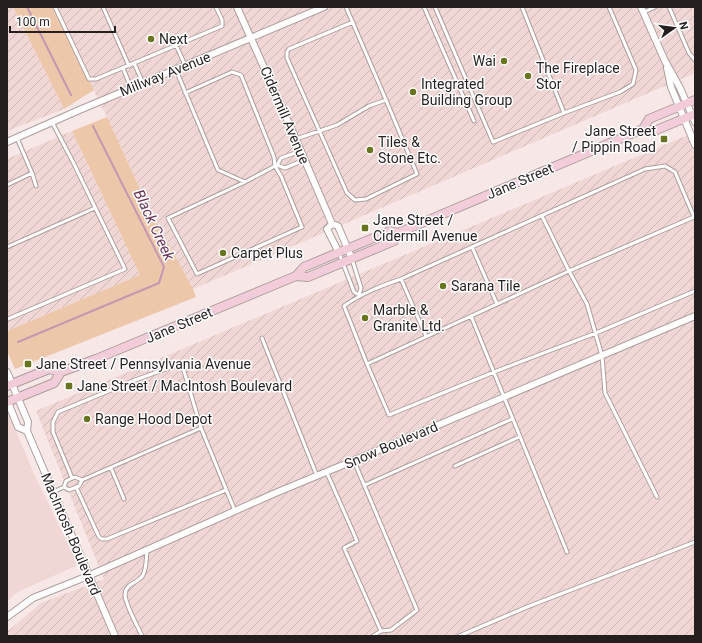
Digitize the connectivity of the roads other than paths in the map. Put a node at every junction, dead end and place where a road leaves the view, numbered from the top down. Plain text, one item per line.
1 (55, 7) edge
2 (103, 7) edge
3 (216, 7) edge
4 (237, 7) edge
5 (324, 7) edge
6 (346, 7) edge
7 (424, 7) edge
8 (435, 7) edge
9 (522, 7) edge
10 (609, 7) edge
11 (655, 7) edge
12 (669, 7) edge
13 (642, 10) edge
14 (353, 22) junction
15 (251, 38) junction
16 (176, 45) junction
17 (695, 60) edge
18 (665, 61) junction
19 (134, 63) junction
20 (129, 66) junction
21 (185, 66) junction
22 (123, 68) junction
23 (176, 70) junction
24 (143, 83) junction
25 (132, 88) junction
26 (186, 92) junction
27 (386, 100) junction
28 (691, 101) edge
29 (679, 107) junction
30 (564, 113) junction
31 (694, 117) edge
32 (684, 118) junction
33 (474, 121) dead end
34 (52, 122) junction
35 (644, 129) junction
36 (318, 131) junction
37 (17, 138) junction
38 (296, 139) junction
39 (7, 142) edge
40 (695, 145) edge
41 (301, 151) junction
42 (304, 160) junction
43 (276, 166) junction
44 (32, 173) junction
45 (245, 182) junction
46 (7, 185) edge
47 (36, 186) dead end
48 (95, 208) junction
49 (542, 216) junction
50 (695, 217) edge
51 (332, 224) junction
52 (398, 233) junction
53 (7, 247) edge
54 (472, 247) junction
55 (349, 249) junction
56 (339, 253) junction
57 (352, 259) junction
58 (342, 263) junction
59 (569, 271) junction
60 (296, 276) junction
61 (401, 279) junction
62 (695, 291) edge
63 (359, 296) junction
64 (497, 304) junction
65 (470, 316) junction
66 (695, 316) edge
67 (7, 318) edge
68 (596, 333) junction
69 (426, 336) junction
70 (262, 338) dead end
71 (602, 356) junction
72 (367, 364) junction
73 (7, 372) edge
74 (61, 372) junction
75 (494, 372) junction
76 (10, 385) edge
77 (18, 398) junction
78 (503, 398) junction
79 (7, 401) edge
80 (512, 419) junction
81 (201, 428) junction
82 (27, 431) junction
83 (519, 437) junction
84 (354, 461) junction
85 (455, 466) dead end
86 (111, 468) junction
87 (327, 473) junction
88 (318, 477) junction
89 (72, 478) junction
90 (82, 480) junction
91 (364, 485) junction
92 (76, 487) junction
93 (64, 488) junction
94 (226, 490) junction
95 (53, 492) junction
96 (658, 497) dead end
97 (124, 499) dead end
98 (235, 511) junction
99 (695, 542) edge
100 (147, 550) junction
101 (567, 552) dead end
102 (88, 576) junction
103 (7, 617) edge
104 (381, 631) junction
105 (115, 636) edge
106 (142, 636) edge
107 (373, 636) edge
108 (459, 636) edge

1 - 22 lane
2 - 20 lane
3 - 16 lane
4 - 15 street, Cidermill Avenue
5 - 15 street, Millway Avenue
6 - 14 lane
7 - 33 lane
8 - 30 lane
9 - 30 lane
10 - 30 lane
11 - 13 lane
12 - 17 lane
13 - 18 street
14 - 27 lane
14 - 36 lane
15 - 21 street, Millway Avenue
15 - 38 street, Cidermill Avenue
16 - 19 lane
16 - 21 lane
18 - 28 street
18 - 29 street
19 - 20 lane
19 - 24 lane
20 - 22 lane
21 - 23 street, Millway Avenue
22 - 25 lane
23 - 24 street, Millway Avenue
23 - 26 lane
24 - 25 street, Millway Avenue
25 - 34 street, Millway Avenue
26 - 43 lane
26 - 45 lane
27 - 36 lane
27 - 36 lane
28 - 29 main road, Jane Street
28 - 31 street
29 - 32 street
29 - 35 main road, Jane Street
31 - 32 main road, Jane Street
32 - 35 main road, Jane Street
32 - 40 street
34 - 37 street, Millway Avenue
34 - 48 lane
35 - 52 main road, Jane Street
36 - 38 lane
37 - 39 street, Millway Avenue
37 - 44 lane
38 - 41 street, Cidermill Avenue
41 - 42 street, Cidermill Avenue
41 - 43 lane
42 - 43 lane
42 - 51 street, Cidermill Avenue
43 - 45 lane
43 - 45 lane
44 - 46 lane
44 - 47 lane
48 - 53 lane
48 - 67 lane
49 - 50 lane
49 - 54 lane
49 - 59 lane
50 - 59 lane
51 - 55 street, Cidermill Avenue
51 - 56 street, Cidermill Avenue
52 - 55 main road, Jane Street
52 - 57 main road, Jane Street
54 - 61 lane
54 - 64 lane
55 - 56 main road, Jane Street
55 - 57 street, Cidermill Avenue
56 - 58 lane
56 - 60 main road, Jane Street
57 - 58 main road, Jane Street
57 - 63 lane
58 - 60 main road, Jane Street
58 - 63 lane
59 - 64 lane
59 - 68 lane
60 - 74 main road, Jane Street
61 - 63 lane
61 - 69 lane
62 - 68 lane
63 - 72 lane
64 - 65 lane
65 - 69 lane
65 - 75 lane
66 - 71 street, Snow Boulevard
68 - 71 lane
68 - 75 lane
69 - 72 lane
70 - 88 lane
71 - 78 street, Snow Boulevard
71 - 96 lane
72 - 75 lane
73 - 76 street, MacIntosh Boulevard
74 - 76 main road, Jane Street
74 - 77 main road, Jane Street
75 - 78 lane
76 - 77 street, MacIntosh Boulevard
77 - 79 main road, Jane Street
77 - 82 street, MacIntosh Boulevard
78 - 80 lane
78 - 84 street, Snow Boulevard
79 - 82 street, MacIntosh Boulevard
80 - 83 lane
80 - 91 lane
81 - 86 lane
81 - 89 lane
81 - 94 lane
82 - 95 street, MacIntosh Boulevard
83 - 85 lane
83 - 101 lane
84 - 87 street, Snow Boulevard
84 - 91 lane
86 - 90 lane
86 - 97 lane
87 - 88 street, Snow Boulevard
87 - 104 lane
88 - 98 street, Snow Boulevard
89 - 90 lane
89 - 93 lane
90 - 92 lane
91 - 104 lane
92 - 93 lane
92 - 94 lane
93 - 95 lane
94 - 98 lane
95 - 102 street, MacIntosh Boulevard
98 - 100 street, Snow Boulevard
99 - 108 lane
100 - 102 street, Snow Boulevard
100 - 106 lane
102 - 103 street, Snow Boulevard
102 - 105 street, MacIntosh Boulevard
104 - 107 lane

